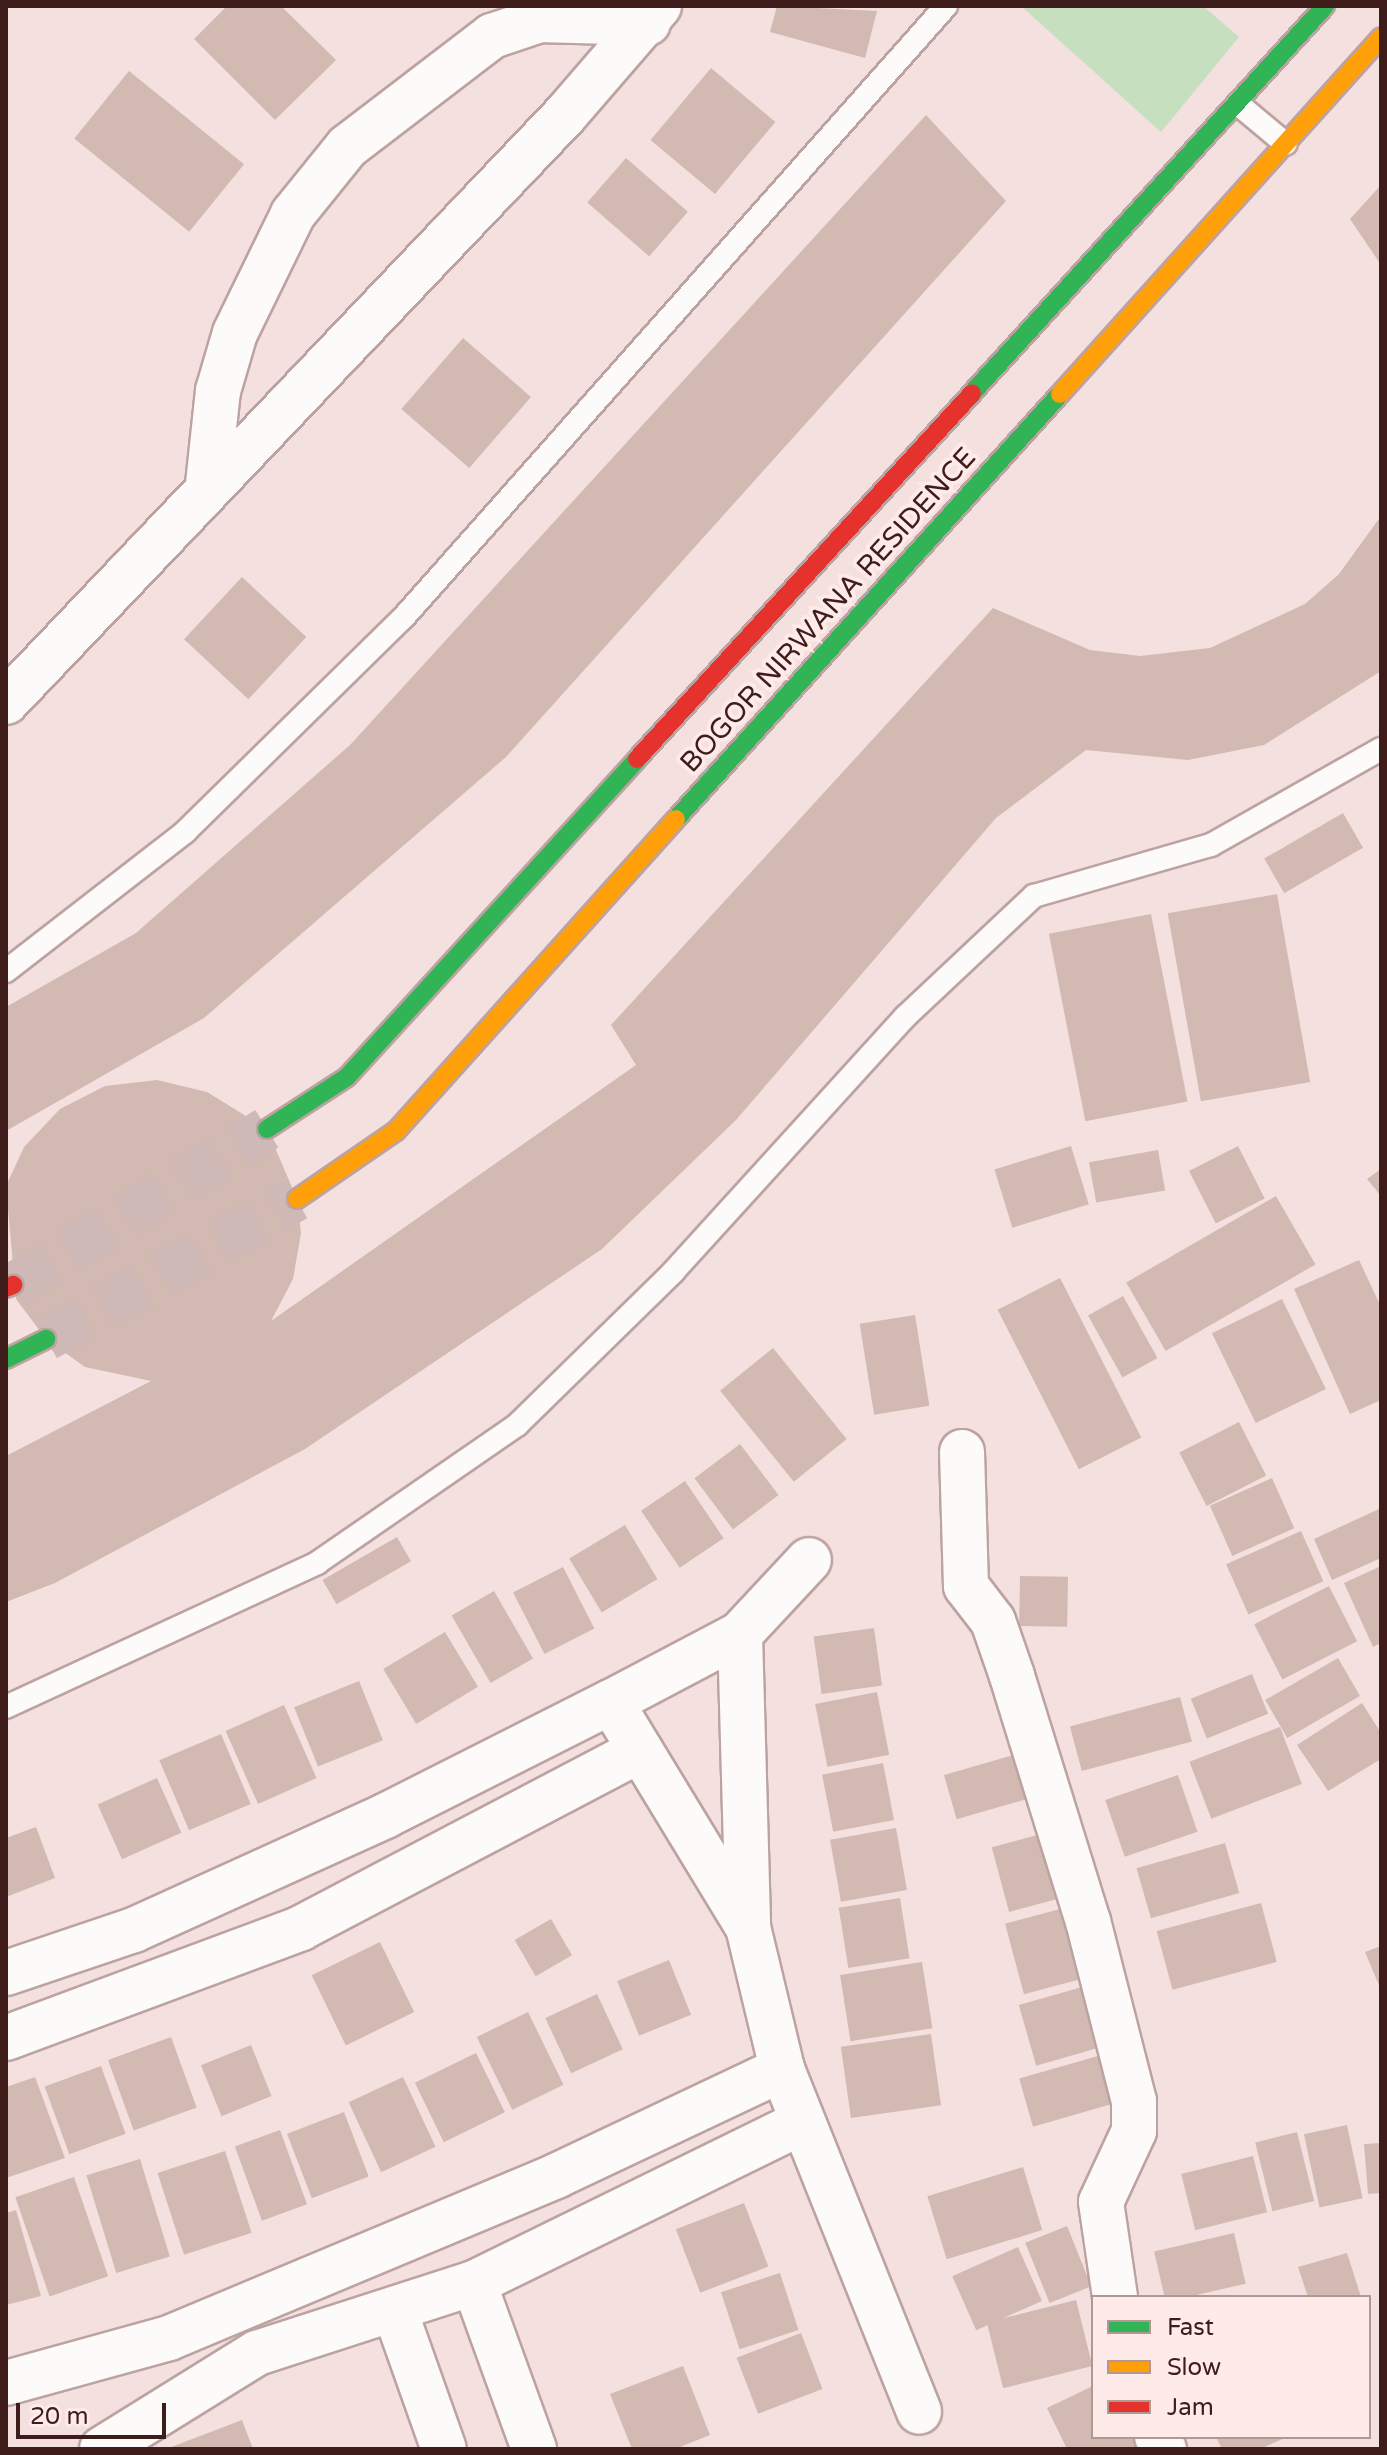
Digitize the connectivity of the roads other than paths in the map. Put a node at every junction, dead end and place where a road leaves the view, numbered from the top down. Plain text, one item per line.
1 (946, 6) edge
2 (1325, 6) edge
3 (654, 14) edge
4 (1381, 37) edge
5 (1238, 104) junction
6 (1286, 144) junction
7 (208, 484) junction
8 (6, 702) edge
9 (1381, 749) edge
10 (6, 971) edge
11 (267, 1129) tunnel mouth
12 (297, 1199) tunnel mouth
13 (46, 1339) tunnel mouth
14 (6, 1359) edge
15 (962, 1452) dead end
16 (809, 1560) dead end
17 (740, 1634) junction
18 (611, 1702) junction
19 (6, 1707) edge
20 (638, 1751) junction
21 (748, 1927) junction
22 (134, 1930) junction
23 (6, 1973) edge
24 (165, 1980) junction
25 (6, 2038) edge
26 (782, 2069) junction
27 (803, 2122) junction
28 (474, 2283) junction
29 (1115, 2295) edge
30 (246, 2303) junction
31 (395, 2311) junction
32 (257, 2353) junction
33 (6, 2383) edge
34 (919, 2412) dead end
35 (102, 2449) edge
36 (444, 2449) edge
37 (534, 2449) edge

1 - 10 lane
2 - 5 street, BOGOR NIRWANA RESIDENCE
3 - 7 street
3 - 7 street
4 - 6 street, BOGOR NIRWANA RESIDENCE
5 - 6 lane
5 - 11 street, BOGOR NIRWANA RESIDENCE
6 - 12 street, BOGOR NIRWANA RESIDENCE
7 - 8 street
9 - 19 lane
13 - 14 street
15 - 29 street
16 - 17 street
17 - 18 street
17 - 21 street
18 - 20 street
18 - 22 street
20 - 21 street
20 - 24 street
21 - 26 street
22 - 23 street
22 - 24 street
24 - 25 street
26 - 27 street
26 - 30 street
27 - 28 street
27 - 34 street
28 - 31 street
28 - 37 street
30 - 32 street
30 - 33 street
31 - 32 street
31 - 36 street
32 - 35 street

